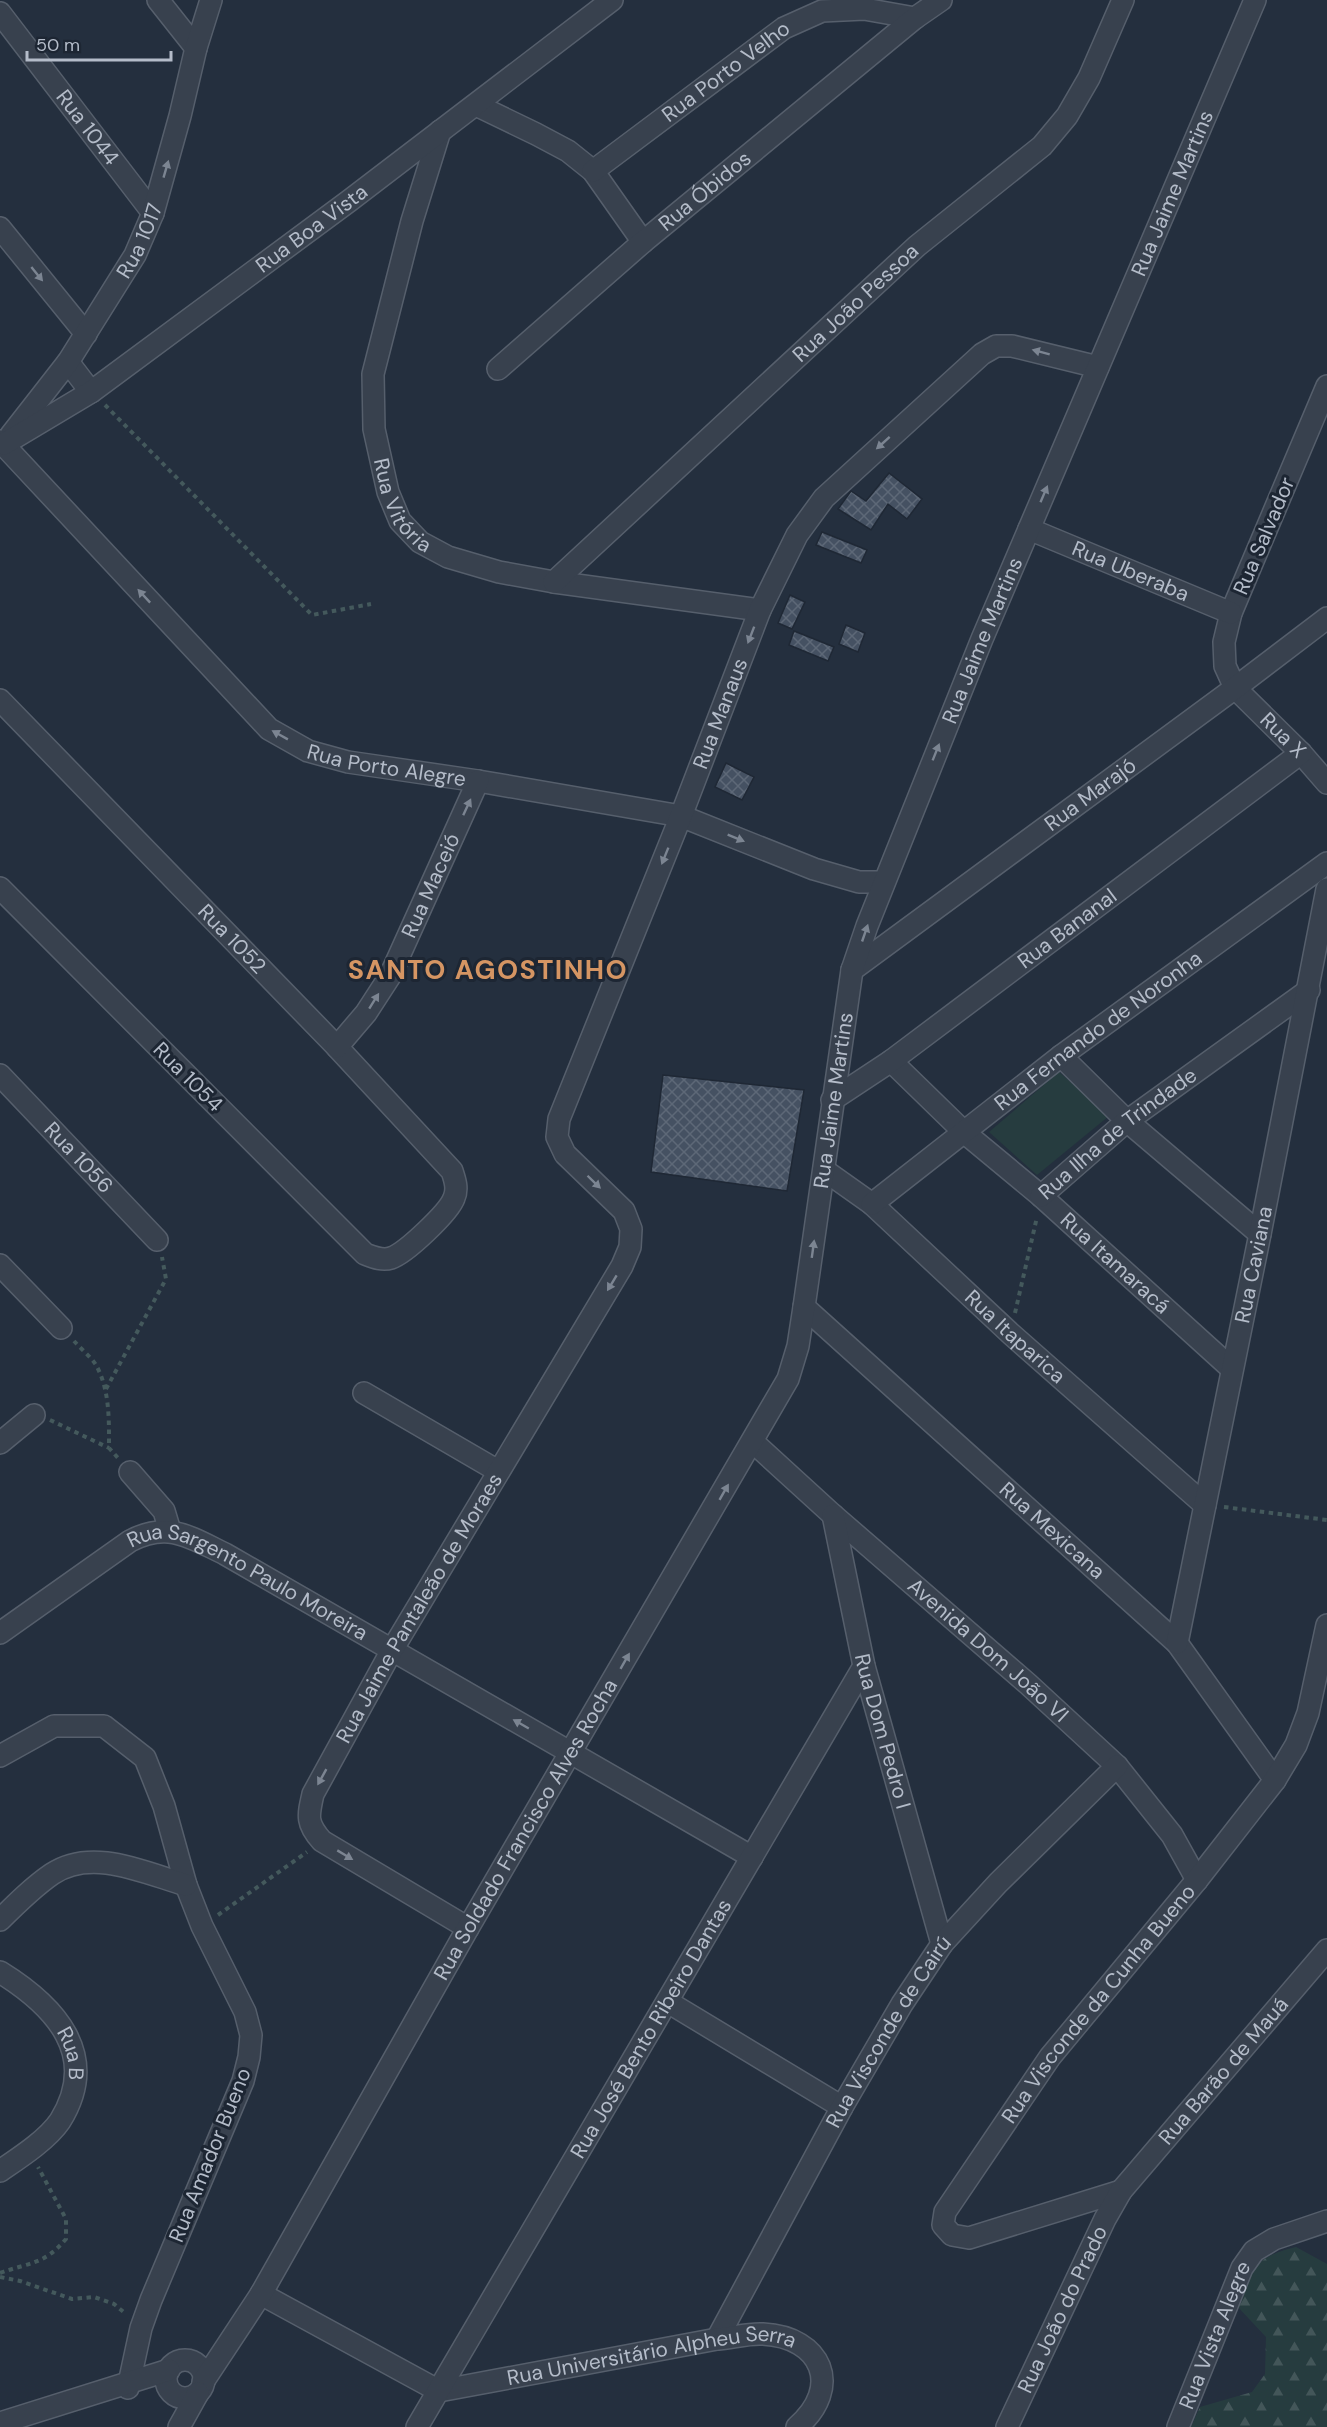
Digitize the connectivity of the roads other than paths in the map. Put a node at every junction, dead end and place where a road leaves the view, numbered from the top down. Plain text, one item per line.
1 (158, 0) edge
2 (211, 0) edge
3 (612, 0) edge
4 (941, 0) edge
5 (1123, 0) edge
6 (1255, 0) edge
7 (0, 13) edge
8 (915, 18) junction
9 (196, 48) junction
10 (476, 105) junction
11 (440, 131) junction
12 (593, 171) junction
13 (153, 213) junction
14 (0, 228) edge
15 (643, 242) junction
16 (86, 334) junction
17 (68, 362) junction
18 (1098, 367) junction
19 (498, 369) dead end
20 (1327, 386) edge
21 (92, 392) junction
22 (2, 444) edge
23 (1029, 529) junction
24 (554, 582) junction
25 (760, 610) junction
26 (1231, 613) junction
27 (1327, 618) edge
28 (1235, 688) junction
29 (0, 700) edge
30 (1301, 753) junction
31 (478, 781) junction
32 (1327, 783) edge
33 (681, 816) junction
34 (1327, 863) edge
35 (884, 882) junction
36 (0, 888) edge
37 (1327, 889) edge
38 (852, 970) junction
39 (1309, 990) junction
40 (337, 1047) junction
41 (1061, 1056) junction
42 (891, 1061) junction
43 (0, 1076) edge
44 (832, 1100) junction
45 (1127, 1121) junction
46 (965, 1133) junction
47 (824, 1170) junction
48 (456, 1183) joint
49 (1041, 1196) junction
50 (872, 1204) junction
51 (631, 1229) joint
52 (1260, 1234) junction
53 (157, 1240) road end
54 (0, 1265) edge
55 (804, 1307) junction
56 (62, 1328) road end
57 (1232, 1370) junction
58 (364, 1393) dead end
59 (34, 1415) road end
60 (753, 1442) junction
61 (0, 1443) edge
62 (498, 1471) junction
63 (130, 1472) road end
64 (1205, 1505) junction
65 (833, 1515) junction
66 (170, 1531) junction
67 (1327, 1625) edge
68 (0, 1632) edge
69 (1177, 1643) junction
70 (392, 1650) junction
71 (864, 1666) junction
72 (572, 1753) junction
73 (0, 1756) edge
74 (1117, 1766) junction
75 (1275, 1780) junction
76 (752, 1857) junction
77 (1197, 1880) junction
78 (186, 1886) junction
79 (0, 1920) edge
80 (468, 1928) junction
81 (942, 1944) junction
82 (1327, 1950) edge
83 (0, 1972) edge
84 (668, 2002) junction
85 (842, 2107) junction
86 (0, 2171) edge
87 (1121, 2191) junction
88 (1327, 2221) edge
89 (261, 2294) junction
90 (717, 2339) junction
91 (186, 2382) junction
92 (124, 2386) junction
93 (439, 2391) junction
94 (0, 2423) edge
95 (177, 2427) edge
96 (417, 2427) edge
97 (797, 2427) edge
98 (1007, 2427) edge
99 (1178, 2427) edge

1 - 9 street
2 - 9 street, Rua 1017
3 - 10 street, Rua Boa Vista
4 - 8 street
5 - 24 street, Rua João Pessoa
6 - 18 street, Rua Jaime Martins
7 - 13 street, Rua 1044
8 - 12 street, Rua Porto Velho
8 - 15 street, Rua Óbidos
13 -> 9 street, Rua 1017
10 - 11 street, Rua Boa Vista
10 - 12 street
11 - 21 street, Rua Boa Vista
11 - 24 street, Rua Vitória
12 - 15 street
13 - 16 street, Rua 1017
14 -> 16 street
15 - 19 street, Rua Óbidos
16 - 17 street, Rua 1017
17 - 21 street
17 - 22 street, Rua 1017
23 -> 18 street, Rua Jaime Martins
18 -> 25 street, Rua Manaus
20 - 26 street, Rua Salvador
21 - 22 street, Rua Boa Vista
31 -> 22 street, Rua Porto Alegre
23 - 26 street, Rua Uberaba
35 -> 23 street, Rua Jaime Martins
24 - 25 street, Rua Vitória
25 -> 33 street, Rua Manaus
26 - 28 street, Rua Salvador
27 - 28 street, Rua Marajó
28 - 30 street, Rua X
28 - 38 street, Rua Marajó
29 - 40 street, Rua 1052
30 - 32 street, Rua X
30 - 42 street, Rua Bananal
31 - 33 street, Rua Porto Alegre
40 -> 31 street, Rua Maceió
33 -> 35 street, Rua Porto Alegre
33 -> 51 street, Rua Manaus
34 - 41 street, Rua Fernando de Noronha
38 -> 35 street, Rua Jaime Martins
36 - 48 street, Rua 1054
37 - 39 street, Rua Caviana
38 - 44 street, Rua Jaime Martins
39 - 45 street, Rua Ilha de Trindade
39 - 52 street, Rua Caviana
40 - 48 street, Rua 1052
41 - 45 street
41 - 46 street, Rua Fernando de Noronha
42 - 44 street, Rua Bananal
42 - 46 street, Rua Itamaracá
43 - 53 street, Rua 1056
44 - 47 street, Rua Jaime Martins
45 - 49 street, Rua Ilha de Trindade
45 - 52 street
46 - 49 street, Rua Itamaracá
46 - 50 street, Rua Fernando de Noronha
47 - 50 street, Rua Itaparica
55 -> 47 street, Rua Jaime Martins
49 - 57 street, Rua Itamaracá
50 - 64 street, Rua Itaparica
51 -> 62 street, Rua Jaime Pantaleão de Moraes
52 - 57 street, Rua Caviana
54 - 56 street
55 - 60 street, Rua Soldado Francisco Alves Rocha
55 - 69 street, Rua Mexicana
57 - 64 street, Rua Caviana
58 - 62 street
59 - 61 street
60 - 65 street, Avenida Dom João VI
72 -> 60 street, Rua Soldado Francisco Alves Rocha
62 - 70 street, Rua Jaime Pantaleão de Moraes
63 - 66 street
64 - 69 street, Rua Caviana
65 - 71 street, Rua Dom Pedro I
65 - 74 street, Avenida Dom João VI
66 - 68 street, Rua Sargento Paulo Moreira
66 - 70 street, Rua Sargento Paulo Moreira
67 - 75 street, Rua Visconde da Cunha Bueno
69 - 75 street, Rua Mexicana
72 -> 70 street, Rua Sargento Paulo Moreira
70 -> 80 street, Rua Jaime Pantaleão de Moraes
71 - 76 street, Rua José Bento Ribeiro Dantas
71 - 81 street, Rua Dom Pedro I
72 - 76 street, Rua Sargento Paulo Moreira
72 - 80 street, Rua Soldado Francisco Alves Rocha
73 - 78 street, Rua Amador Bueno
74 - 77 street, Avenida Dom João VI
74 - 81 street, Rua Visconde de Cairú
75 - 77 street, Rua Visconde da Cunha Bueno
76 - 84 street, Rua José Bento Ribeiro Dantas
77 - 87 street, Rua Visconde da Cunha Bueno
78 - 79 street
78 - 92 street, Rua Amador Bueno
80 - 89 street, Rua Soldado Francisco Alves Rocha
81 - 85 street, Rua Visconde de Cairú
82 - 87 street, Rua Barão de Mauá
83 - 86 street, Rua B
84 - 85 street
84 - 93 street, Rua José Bento Ribeiro Dantas
85 - 90 street, Rua Visconde de Cairú
87 - 98 street, Rua João do Prado
88 - 99 street, Rua Vista Alegre
89 - 91 street, Rua Soldado Francisco Alves Rocha
89 - 93 street
90 - 93 street, Rua Universitário Alpheu Serra
90 - 97 street, Rua Universitário Alpheu Serra
91 - 92 street
91 - 95 street, Rua Soldado Francisco Alves Rocha
92 - 94 street
93 - 96 street, Rua José Bento Ribeiro Dantas

